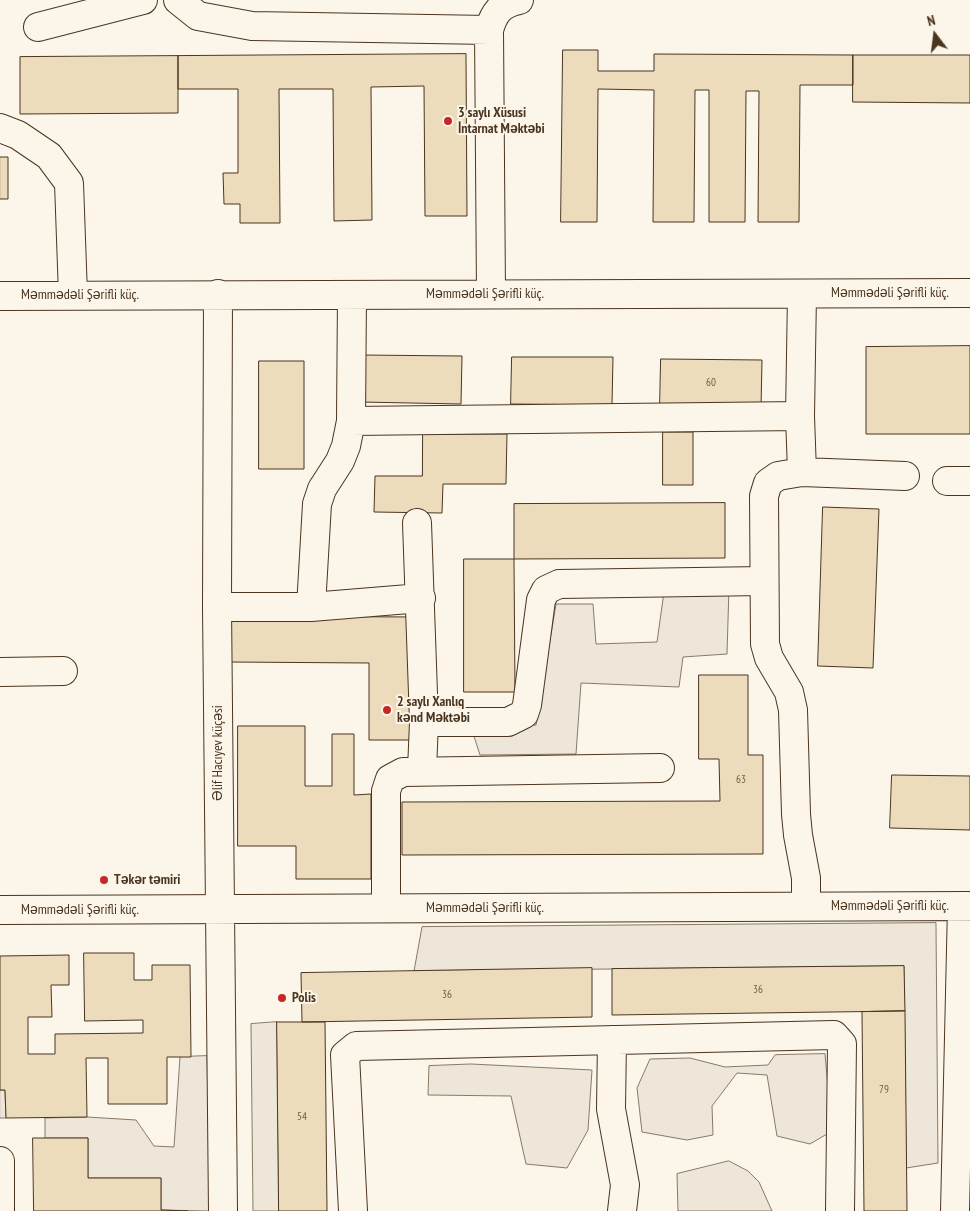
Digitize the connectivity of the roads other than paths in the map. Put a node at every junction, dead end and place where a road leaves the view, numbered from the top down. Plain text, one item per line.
1 (142, 0) edge
2 (178, 0) edge
3 (519, 0) edge
4 (38, 27) dead end
5 (488, 30) junction
6 (0, 128) edge
7 (970, 293) edge
8 (218, 294) junction
9 (352, 294) junction
10 (491, 294) junction
11 (802, 294) junction
12 (73, 295) junction
13 (0, 296) edge
14 (800, 416) junction
15 (351, 421) junction
16 (802, 472) junction
17 (905, 476) dead end
18 (417, 523) dead end
19 (764, 581) junction
20 (420, 598) junction
21 (217, 607) junction
22 (311, 607) junction
23 (63, 671) dead end
24 (0, 672) edge
25 (424, 722) junction
26 (660, 768) dead end
27 (422, 770) junction
28 (806, 906) junction
29 (966, 906) edge
30 (386, 908) junction
31 (220, 909) junction
32 (0, 910) edge
33 (612, 1040) junction
34 (964, 1089) edge
35 (0, 1161) edge
36 (0, 1211) edge
37 (223, 1211) edge
38 (353, 1211) edge
39 (622, 1211) edge
40 (840, 1211) edge
41 (955, 1211) edge

1 - 4 street
2 - 5 street
3 - 5 street
5 - 10 street
6 - 12 street
7 - 11 street, Məmmədəli Şərifli küç.
8 - 9 street, Məmmədəli Şərifli küç.
8 - 12 street, Məmmədəli Şərifli küç.
8 - 21 street, Əlif Hacıyev küçəsi
9 - 10 street, Məmmədəli Şərifli küç.
9 - 15 street
10 - 11 street, Məmmədəli Şərifli küç.
11 - 14 street
12 - 13 street, Məmmədəli Şərifli küç.
14 - 15 street
14 - 16 street
15 - 22 street
16 - 17 street
16 - 19 street
18 - 20 street
19 - 25 street
19 - 28 street
20 - 22 street
20 - 25 street
21 - 22 street
21 - 31 street, Əlif Hacıyev küçəsi
23 - 24 street
25 - 27 street
26 - 27 street
27 - 30 street
28 - 29 street, Məmmədəli Şərifli küç.
28 - 30 street, Məmmədəli Şərifli küç.
29 - 34 street
30 - 31 street, Məmmədəli Şərifli küç.
31 - 32 street, Məmmədəli Şərifli küç.
31 - 37 street, Əlif Hacıyev küçəsi
33 - 38 street
33 - 39 street
33 - 40 street
34 - 41 street
35 - 36 street

